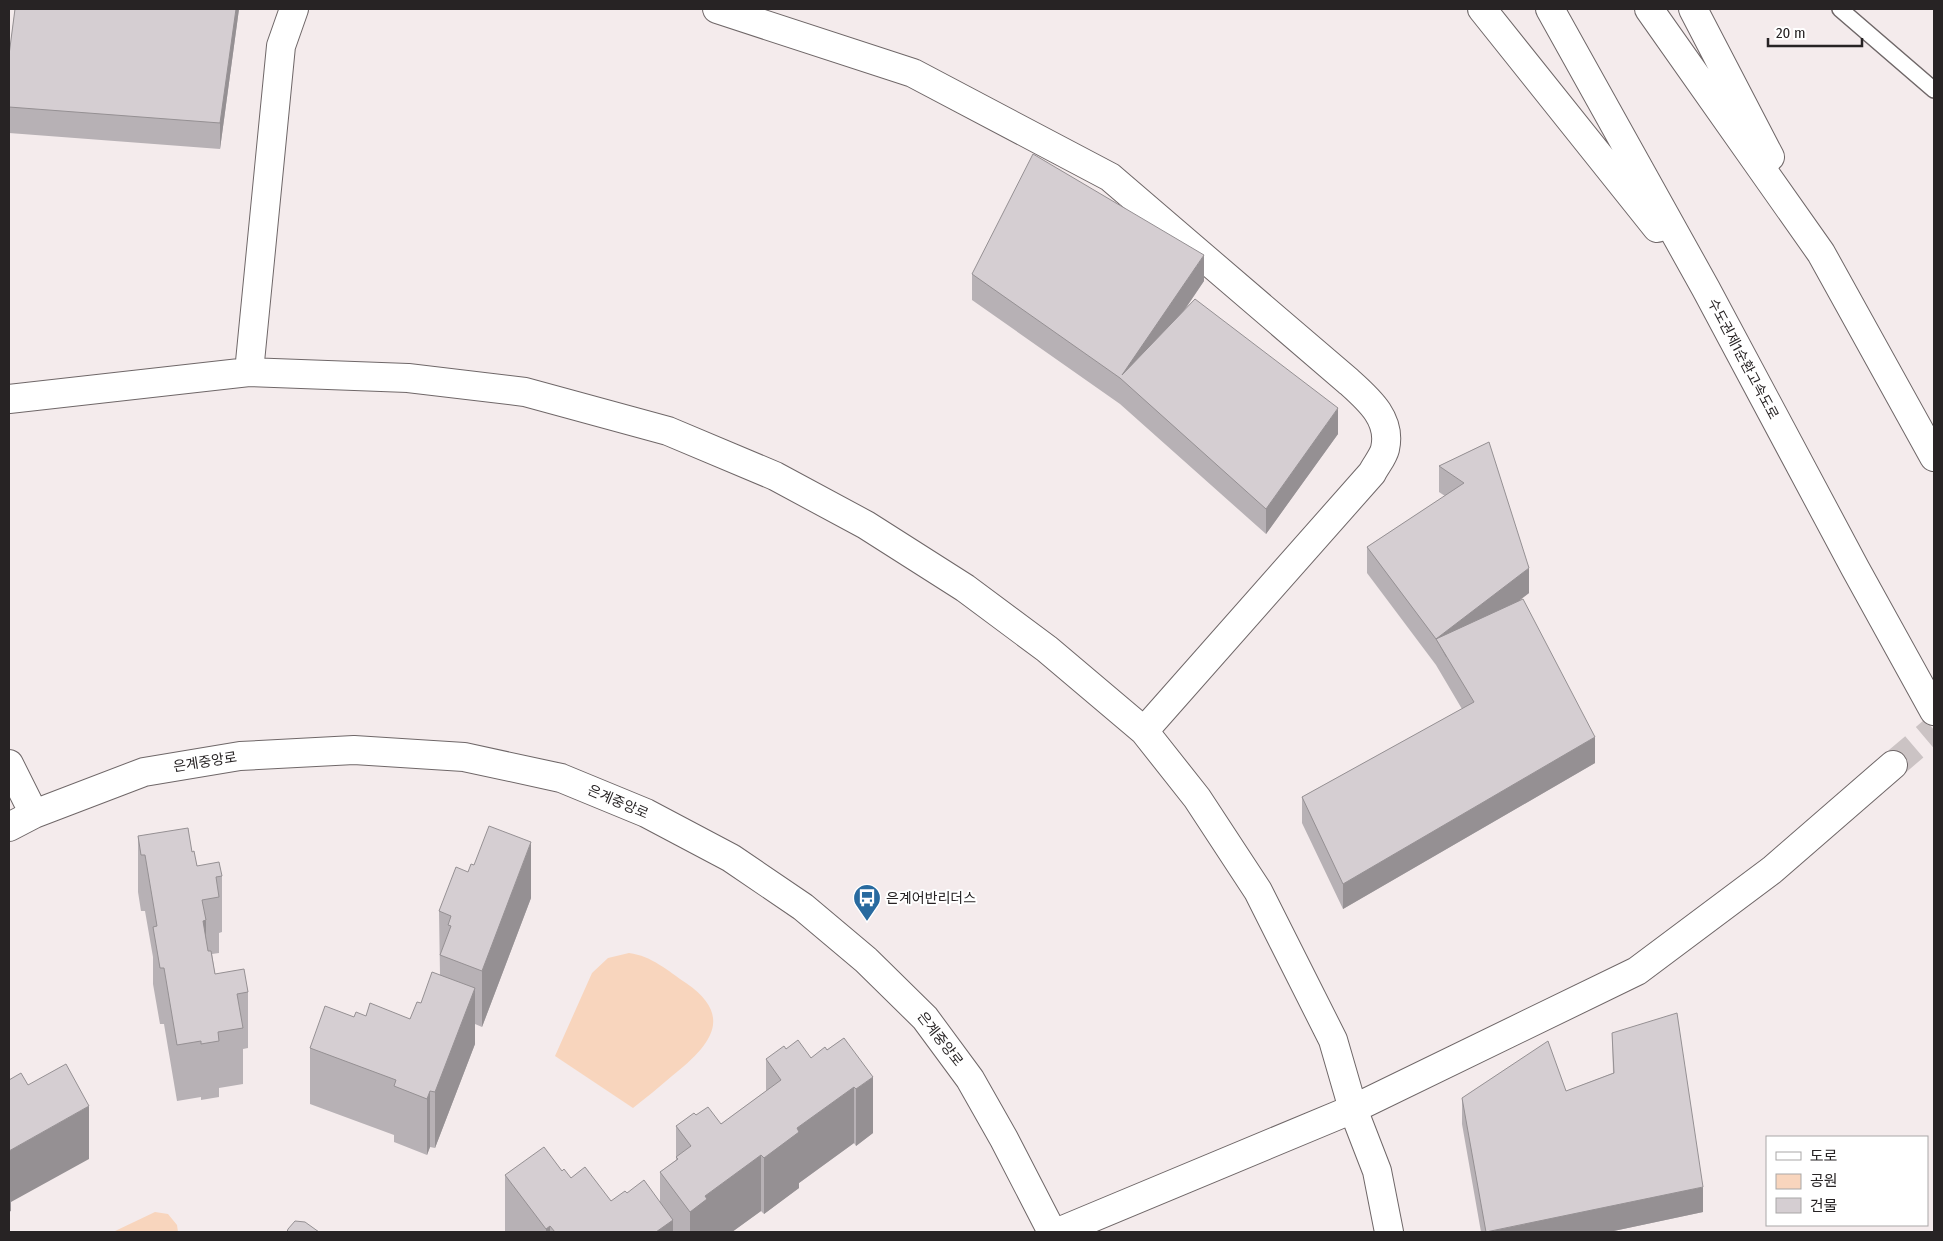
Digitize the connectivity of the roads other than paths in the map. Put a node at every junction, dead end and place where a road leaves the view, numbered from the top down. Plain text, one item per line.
1 (294, 9) edge
2 (717, 9) edge
3 (1482, 9) edge
4 (1550, 9) edge
5 (1649, 9) edge
6 (1693, 9) edge
7 (1840, 9) edge
8 (1934, 90) edge
9 (1821, 253) junction
10 (1706, 289) junction
11 (249, 372) junction
12 (9, 399) edge
13 (1934, 456) edge
14 (1934, 710) edge
15 (1144, 731) junction
16 (9, 764) edge
17 (1893, 765) tunnel mouth
18 (34, 814) junction
19 (9, 828) edge
20 (1353, 1109) junction
21 (1052, 1232) edge
22 (1058, 1232) edge
23 (1389, 1232) edge

1 - 11 main road
2 - 15 main road
3 - 10 main road
4 - 10 main road, 수도권제1순환고속도로
5 - 9 main road
6 - 9 main road
7 - 8 lane
9 - 13 main road
10 - 14 main road, 수도권제1순환고속도로
11 - 12 main road
11 - 15 main road
15 - 20 main road
16 - 18 main road
17 - 20 main road
18 - 19 main road, 은계중앙로
18 - 21 main road, 은계중앙로
20 - 22 main road
20 - 23 main road

